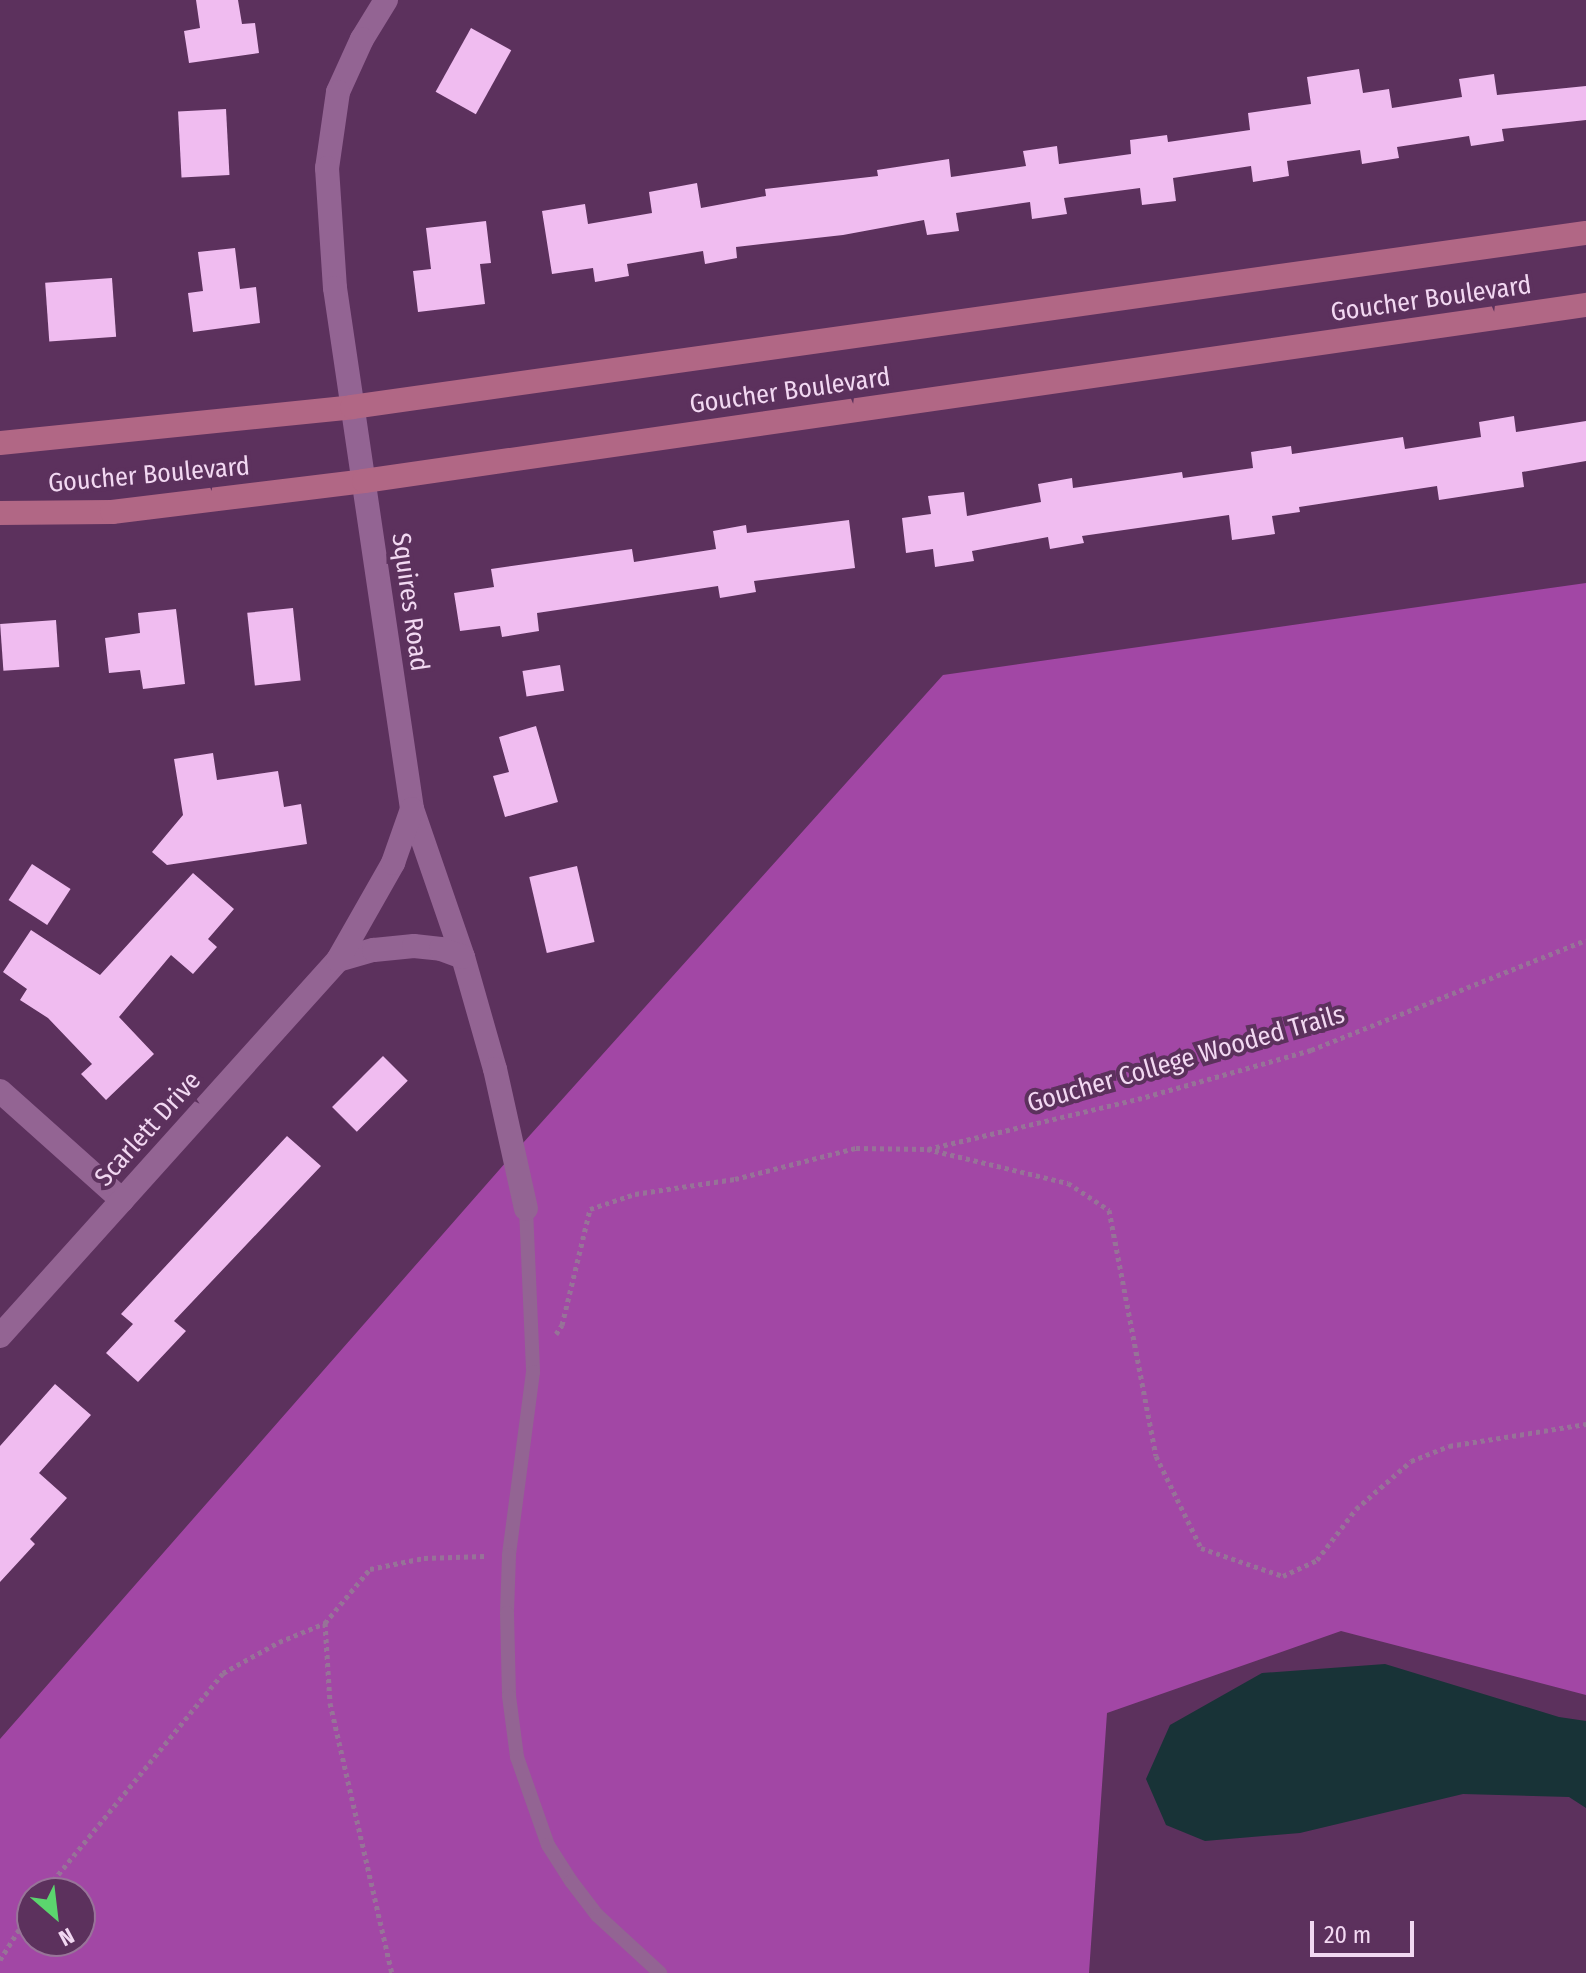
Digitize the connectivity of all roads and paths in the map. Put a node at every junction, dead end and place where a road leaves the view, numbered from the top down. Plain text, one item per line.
1 (386, 0) edge
2 (1586, 233) edge
3 (1586, 305) edge
4 (352, 407) junction
5 (0, 443) edge
6 (364, 481) junction
7 (0, 513) edge
8 (412, 809) junction
9 (1586, 940) edge
10 (463, 957) junction
11 (338, 960) junction
12 (0, 1091) edge
13 (927, 1149) junction
14 (122, 1200) junction
15 (526, 1209) joint
16 (0, 1336) edge
17 (533, 1372) junction
18 (1586, 1424) edge
19 (509, 1555) junction
20 (325, 1623) junction
21 (56, 1877) edge
22 (16, 1934) edge
23 (0, 1960) edge
24 (392, 1973) edge
25 (660, 1973) edge

1 - 4 street, Squires Road
2 - 4 main road, Goucher Boulevard
3 - 6 main road, Goucher Boulevard
4 - 5 main road, Goucher Boulevard
4 - 6 street, Squires Road
6 - 7 main road, Goucher Boulevard
6 - 8 street, Squires Road
8 - 10 street, Squires Road
8 - 11 street, Scarlett Drive
9 - 13 path, Goucher College Wooded Trails
10 - 11 street
10 - 15 street, Squires Road
11 - 14 street, Scarlett Drive
12 - 14 street
13 - 17 path, Goucher College Wooded Trails
13 - 18 path, Goucher College Wooded Trails
14 - 16 street, Scarlett Drive
15 - 17 lane
17 - 19 lane
19 - 20 path
19 - 25 lane
20 - 21 path
20 - 24 path
22 - 23 path

